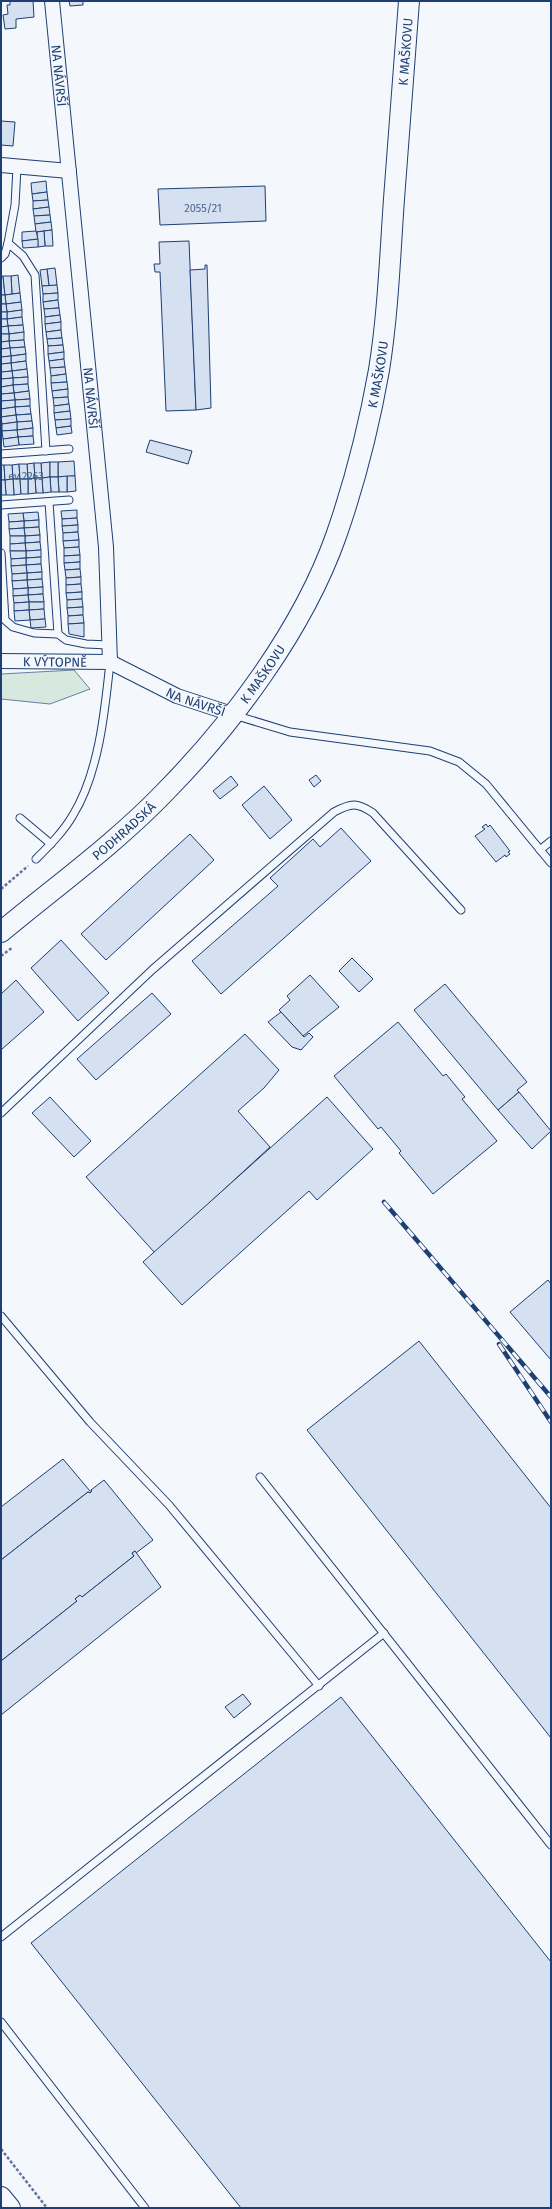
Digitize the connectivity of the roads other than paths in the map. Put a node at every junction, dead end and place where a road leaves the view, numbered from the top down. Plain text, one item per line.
1 (52, 1) edge
2 (409, 1) edge
3 (1, 165) edge
4 (17, 167) junction
5 (69, 171) junction
6 (8, 244) junction
7 (1, 258) edge
8 (69, 449) dead end
9 (46, 451) junction
10 (1, 454) edge
11 (69, 500) dead end
12 (49, 502) junction
13 (1, 505) edge
14 (1, 553) edge
15 (58, 634) junction
16 (109, 645) junction
17 (1, 661) edge
18 (110, 662) junction
19 (232, 714) junction
20 (20, 818) dead end
21 (551, 841) edge
22 (51, 844) junction
23 (540, 850) junction
24 (36, 859) road end
25 (551, 863) edge
26 (461, 910) dead end
27 (7, 939) edge
28 (1, 1113) edge
29 (1, 1316) edge
30 (260, 1477) dead end
31 (384, 1634) junction
32 (319, 1686) junction
33 (551, 1845) edge
34 (1, 1937) edge
35 (1, 2022) edge
36 (1, 2198) edge
37 (10, 2208) edge
38 (146, 2208) edge

1 - 5 street, NA NÁVRŠÍ
2 - 19 main road, K MAŠKOVU
3 - 4 street
4 - 5 street
4 - 6 lane
5 - 16 street, NA NÁVRŠÍ
6 - 7 lane
6 - 9 lane
8 - 9 lane
9 - 10 lane
11 - 12 lane
12 - 13 lane
12 - 15 lane
14 - 15 lane
15 - 16 lane
16 - 18 street, NA NÁVRŠÍ
17 - 18 street, K VÝTOPNĚ
18 - 19 street, NA NÁVRŠÍ
18 - 22 lane
19 - 23 lane
19 - 27 main road, PODHRADSKÁ
20 - 22 lane
21 - 23 lane
22 - 24 lane
23 - 25 lane
26 - 28 lane
29 - 32 lane
30 - 31 lane
31 - 32 lane
31 - 33 lane
32 - 34 lane
35 - 38 lane
36 - 37 main road

